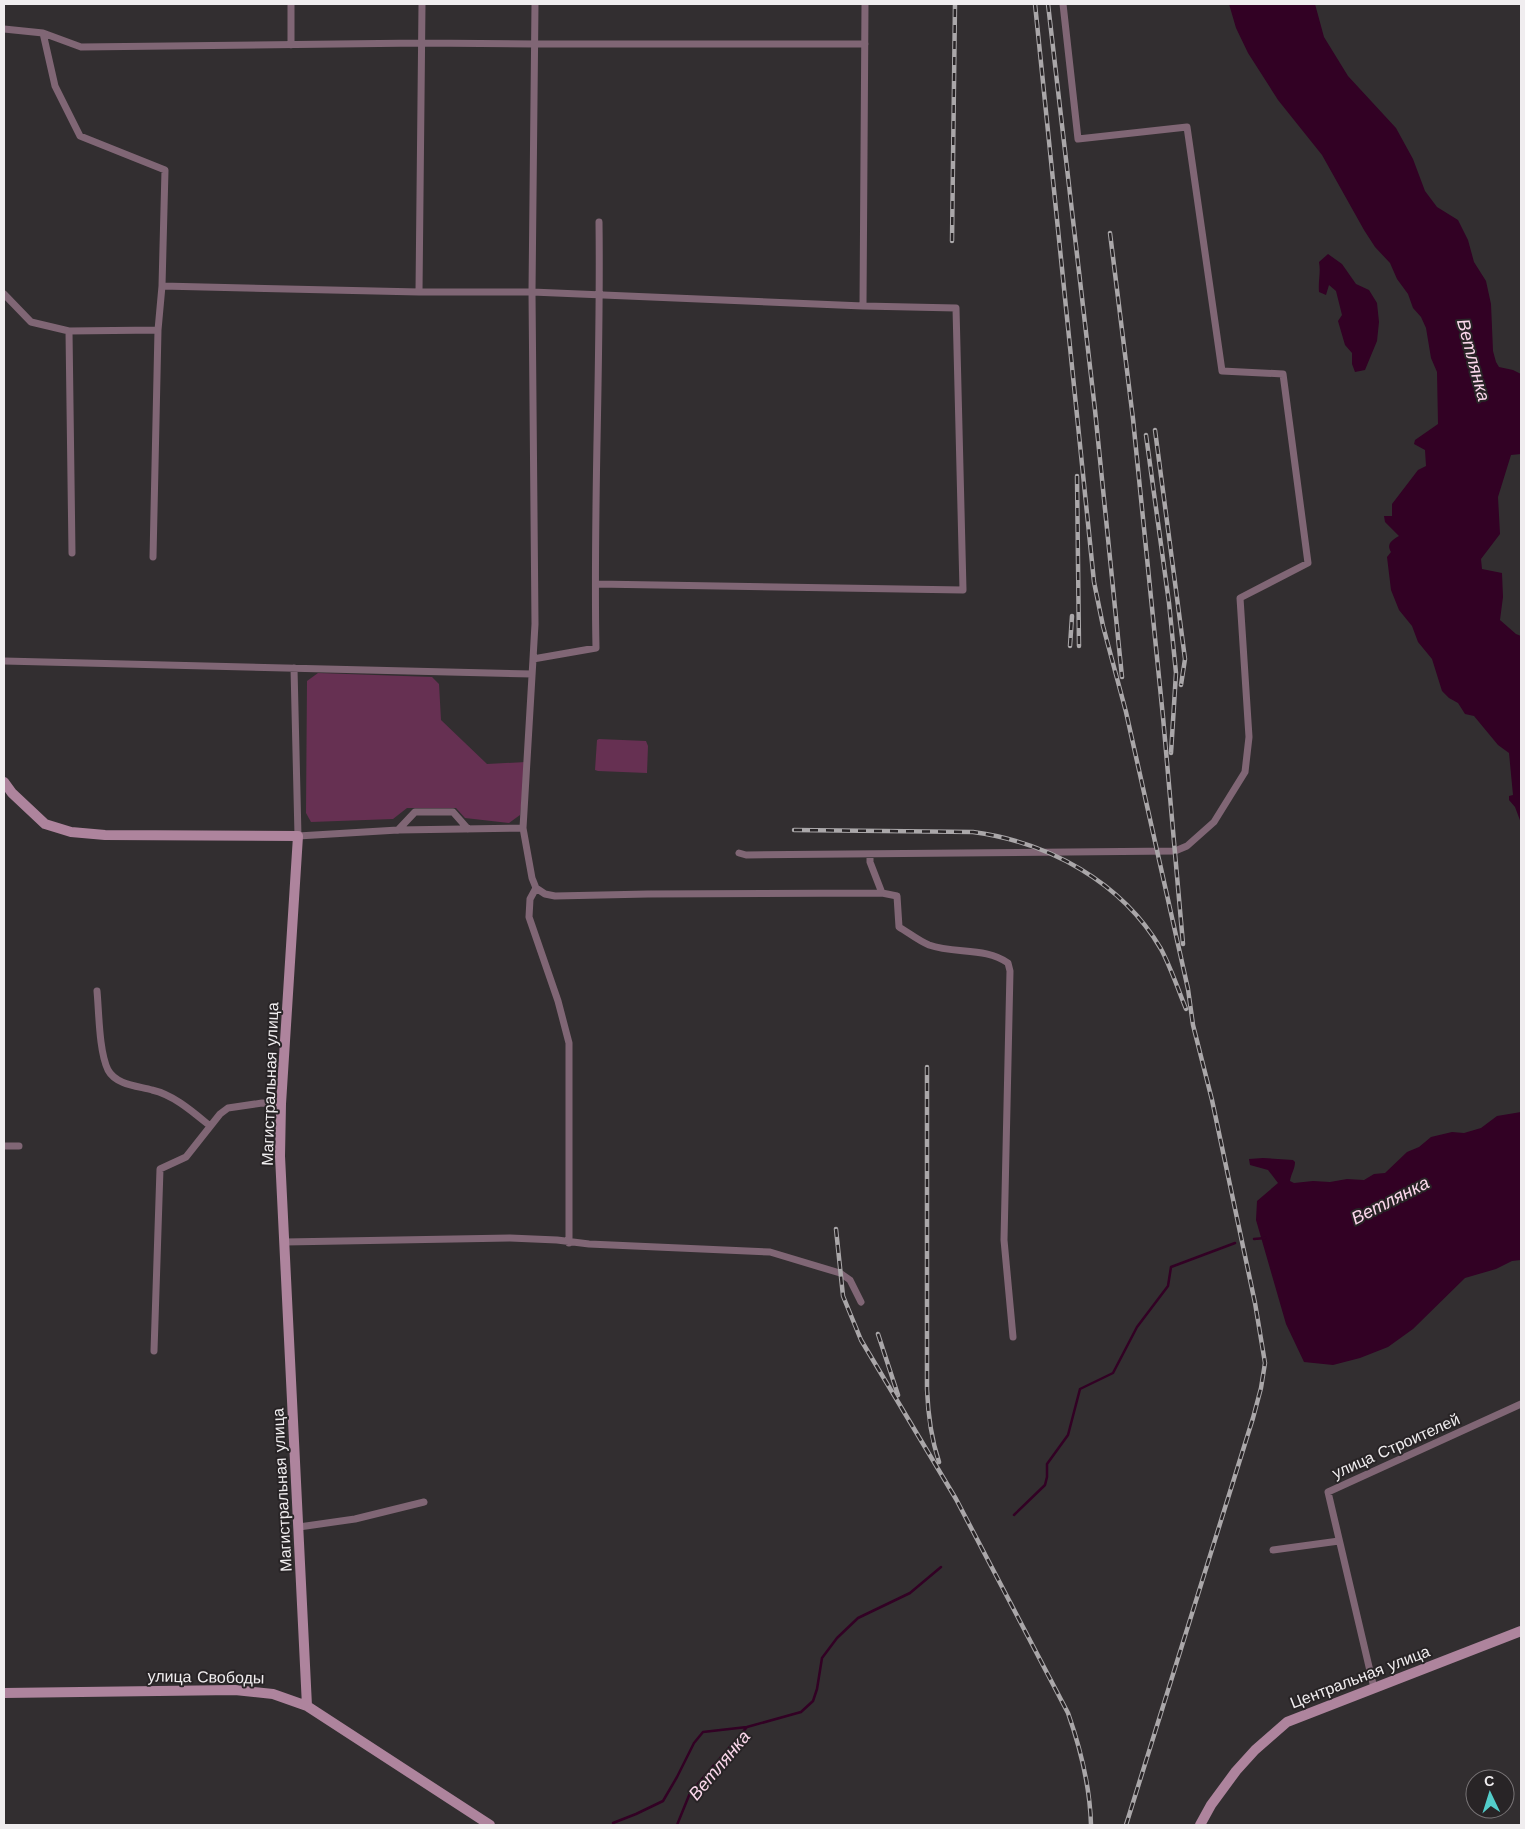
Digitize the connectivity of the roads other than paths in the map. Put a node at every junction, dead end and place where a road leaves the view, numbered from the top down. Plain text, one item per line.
1 (291, 4) edge
2 (422, 4) edge
3 (535, 4) edge
4 (865, 4) edge
5 (1063, 4) edge
6 (4, 29) edge
7 (43, 33) junction
8 (421, 42) junction
9 (291, 44) junction
10 (534, 44) junction
11 (865, 44) junction
12 (599, 222) dead end
13 (162, 286) junction
14 (420, 292) junction
15 (532, 292) junction
16 (4, 294) edge
17 (600, 294) junction
18 (863, 306) junction
19 (158, 330) junction
20 (69, 331) junction
21 (72, 553) dead end
22 (153, 557) dead end
23 (596, 584) junction
24 (533, 659) junction
25 (4, 661) edge
26 (294, 668) junction
27 (532, 674) junction
28 (4, 782) edge
29 (523, 828) junction
30 (468, 829) junction
31 (398, 830) junction
32 (298, 836) junction
33 (739, 853) dead end
34 (870, 854) junction
35 (536, 888) junction
36 (882, 893) junction
37 (97, 991) dead end
38 (281, 1104) junction
39 (210, 1126) junction
40 (4, 1146) edge
41 (19, 1146) dead end
42 (285, 1242) junction
43 (569, 1243) junction
44 (861, 1302) dead end
45 (1012, 1338) dead end
46 (154, 1351) dead end
47 (1521, 1404) edge
48 (424, 1502) dead end
49 (299, 1527) junction
50 (1339, 1541) junction
51 (1273, 1550) dead end
52 (1521, 1631) edge
53 (1374, 1688) junction
54 (4, 1693) edge
55 (307, 1706) junction
56 (490, 1825) edge
57 (1200, 1825) edge

1 - 9 street
2 - 8 street
3 - 10 street
4 - 11 street
5 - 34 street
6 - 7 street
7 - 9 street
7 - 13 street
8 - 9 street
8 - 10 street
8 - 14 street
10 - 11 street
10 - 15 street
11 - 18 street
12 - 17 street
13 - 14 street
13 - 19 street
14 - 15 street
15 - 17 street
15 - 24 street
16 - 20 street
17 - 18 street
17 - 23 street
18 - 23 street
19 - 20 street
19 - 22 street
20 - 21 street
23 - 24 street
24 - 27 street
25 - 26 street
26 - 27 street
26 - 32 street
27 - 29 street
28 - 32 main road
29 - 30 street
29 - 35 street
30 - 31 street
30 - 31 street
31 - 32 street
32 - 38 main road, Магистральная улица
33 - 34 street
34 - 36 street
35 - 36 street
35 - 43 street
36 - 45 street
37 - 39 street
38 - 39 street
38 - 42 main road, Магистральная улица
39 - 46 street
40 - 41 street
42 - 43 street
42 - 49 main road, Магистральная улица
43 - 44 street
47 - 50 street, улица Строителей
48 - 49 street
49 - 55 main road, Магистральная улица
50 - 51 street
50 - 53 street, улица Строителей
52 - 53 main road, Центральная улица
53 - 57 main road, Центральная улица
54 - 55 main road, улица Свободы
55 - 56 main road, улица Свободы

